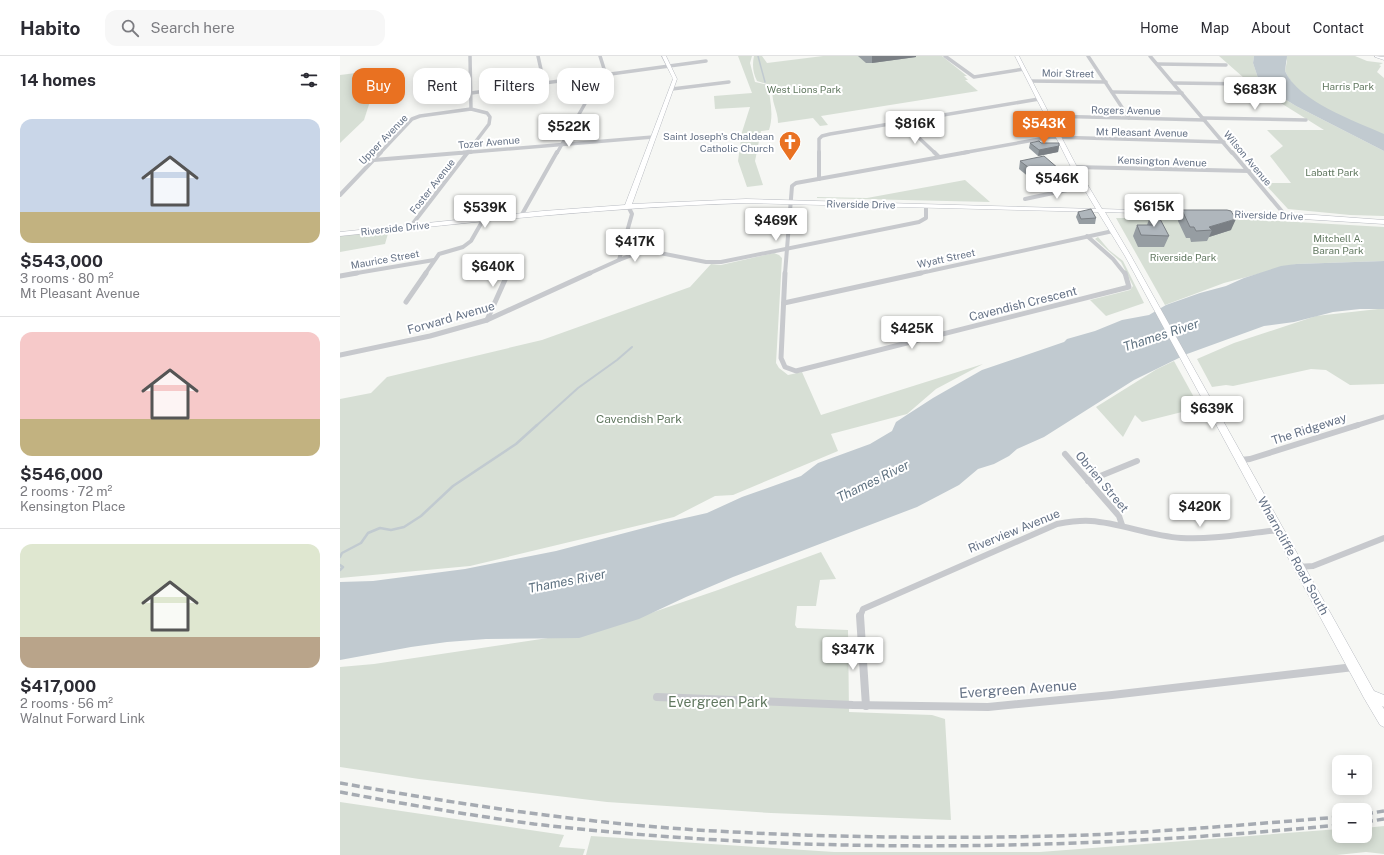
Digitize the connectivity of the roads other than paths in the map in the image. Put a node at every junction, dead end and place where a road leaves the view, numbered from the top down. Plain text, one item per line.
1 (470, 56) edge
2 (538, 56) edge
3 (600, 56) edge
4 (664, 56) edge
5 (945, 56) edge
6 (1017, 56) edge
7 (1088, 56) edge
8 (1150, 56) edge
9 (1377, 56) edge
10 (1384, 59) edge
11 (706, 61) dead end
12 (1157, 64) junction
13 (1226, 65) dead end
14 (669, 66) junction
15 (470, 68) edge
16 (541, 68) edge
17 (604, 68) edge
18 (1024, 69) junction
19 (614, 74) edge
20 (1030, 81) junction
21 (729, 82) dead end
22 (1106, 82) junction
23 (1174, 83) junction
24 (1248, 84) dead end
25 (672, 88) junction
26 (479, 92) edge
27 (1112, 92) junction
28 (471, 93) edge
29 (1182, 93) junction
30 (1039, 99) junction
31 (471, 104) edge
32 (585, 104) edge
33 (471, 109) junction
34 (1048, 116) junction
35 (1129, 118) junction
36 (1204, 119) junction
37 (1306, 120) dead end
38 (902, 122) junction
39 (653, 137) junction
40 (1059, 137) junction
41 (1224, 142) junction
42 (562, 144) junction
43 (469, 152) junction
44 (939, 157) junction
45 (374, 160) junction
46 (1074, 166) junction
47 (1249, 171) junction
48 (819, 179) junction
49 (1086, 186) junction
50 (340, 195) edge
51 (1025, 199) dead end
52 (790, 202) junction
53 (628, 206) junction
54 (926, 206) junction
55 (1101, 210) junction
56 (1202, 213) edge
57 (1217, 213) edge
58 (1285, 215) junction
59 (521, 216) junction
60 (1363, 219) junction
61 (1384, 219) edge
62 (483, 220) junction
63 (1384, 222) edge
64 (411, 226) junction
65 (1113, 231) junction
66 (340, 234) edge
67 (1087, 236) junction
68 (624, 246) junction
69 (786, 248) junction
70 (645, 250) junction
71 (434, 260) junction
72 (619, 260) junction
73 (514, 263) dead end
74 (340, 276) edge
75 (406, 302) dead end
76 (784, 304) junction
77 (487, 320) junction
78 (340, 355) edge
79 (1384, 417) edge
80 (1065, 454) dead end
81 (1240, 460) junction
82 (1136, 461) dead end
83 (1088, 481) junction
84 (1122, 525) junction
85 (1279, 530) junction
86 (1384, 538) edge
87 (1298, 567) junction
88 (1354, 667) junction
89 (1368, 694) junction
90 (657, 698) dead end
91 (1384, 701) edge
92 (866, 706) junction
93 (1384, 721) edge

1 - 15 street
2 - 16 street
3 - 17 street
4 - 14 main road
5 - 18 street
6 - 18 main road, Wharncliffe Road South
7 - 22 street
8 - 12 street, Wilson Avenue
9 - 10 main road
11 - 14 street
12 - 13 street
12 - 23 street, Wilson Avenue
14 - 19 street
14 - 25 main road
18 - 20 main road, Wharncliffe Road South
20 - 22 street, Moir Street
20 - 30 main road, Wharncliffe Road South
21 - 25 street
22 - 27 street
23 - 24 street
23 - 29 street, Wilson Avenue
25 - 39 main road
26 - 28 street
27 - 29 street
27 - 35 street
29 - 36 street, Wilson Avenue
30 - 34 main road, Wharncliffe Road South
30 - 38 street
31 - 33 street
32 - 42 street
33 - 43 street, Foster Avenue
33 - 45 street, Upper Avenue
34 - 35 street, Rogers Avenue
34 - 40 main road, Wharncliffe Road South
35 - 36 street, Rogers Avenue
36 - 37 street, Rogers Avenue
36 - 41 street, Wilson Avenue
38 - 44 street
38 - 48 street
39 - 42 street, Tozer Avenue
39 - 53 main road
40 - 41 street, Mt Pleasant Avenue
40 - 44 street, Mt Pleasant Avenue
40 - 46 main road, Wharncliffe Road South
41 - 47 street, Wilson Avenue
42 - 43 street, Tozer Avenue
42 - 59 street
43 - 45 street, Tozer Avenue
43 - 64 street, Foster Avenue
44 - 48 street, Mt Pleasant Avenue
45 - 50 street, Upper Avenue
46 - 47 street, Kensington Avenue
46 - 49 main road, Wharncliffe Road South
47 - 58 street, Wilson Avenue
48 - 52 street, Mt Pleasant Avenue
49 - 51 street
49 - 55 main road, Wharncliffe Road South
52 - 53 main road, Riverside Drive
52 - 54 main road, Riverside Drive
52 - 69 street, Cavendish Crescent
53 - 59 main road, Riverside Drive
53 - 68 street
54 - 55 main road, Riverside Drive
54 - 69 street
55 - 56 main road, Riverside Drive
55 - 65 main road, Wharncliffe Road South
57 - 58 main road, Riverside Drive
58 - 60 main road, Riverside Drive
59 - 62 main road, Riverside Drive
60 - 61 main road
60 - 63 main road, Riverside Drive
62 - 64 main road, Riverside Drive
62 - 71 street
64 - 66 main road, Riverside Drive
65 - 67 street, Wyatt Street
65 - 81 main road, Wharncliffe Road South
67 - 76 street, Wyatt Street
67 - 76 street, Cavendish Crescent
68 - 70 street
68 - 72 street
69 - 70 street
69 - 76 street, Cavendish Crescent
70 - 72 street, Forward Avenue
71 - 74 street, Maurice Street
71 - 75 street
72 - 77 street, Forward Avenue
73 - 77 street
77 - 78 street, Forward Avenue
79 - 81 street, The Ridgeway
80 - 83 street, Obrien Street
81 - 85 main road, Wharncliffe Road South
82 - 83 street
83 - 84 street, Obrien Street
84 - 85 street, Riverview Avenue
84 - 92 street, Riverview Avenue
85 - 87 main road, Wharncliffe Road South
86 - 87 street
87 - 88 main road, Wharncliffe Road South
88 - 89 main road, Wharncliffe Road South
88 - 92 street, Evergreen Avenue
89 - 91 main road
89 - 93 main road, Wharncliffe Road South
90 - 92 street, Evergreen Avenue

